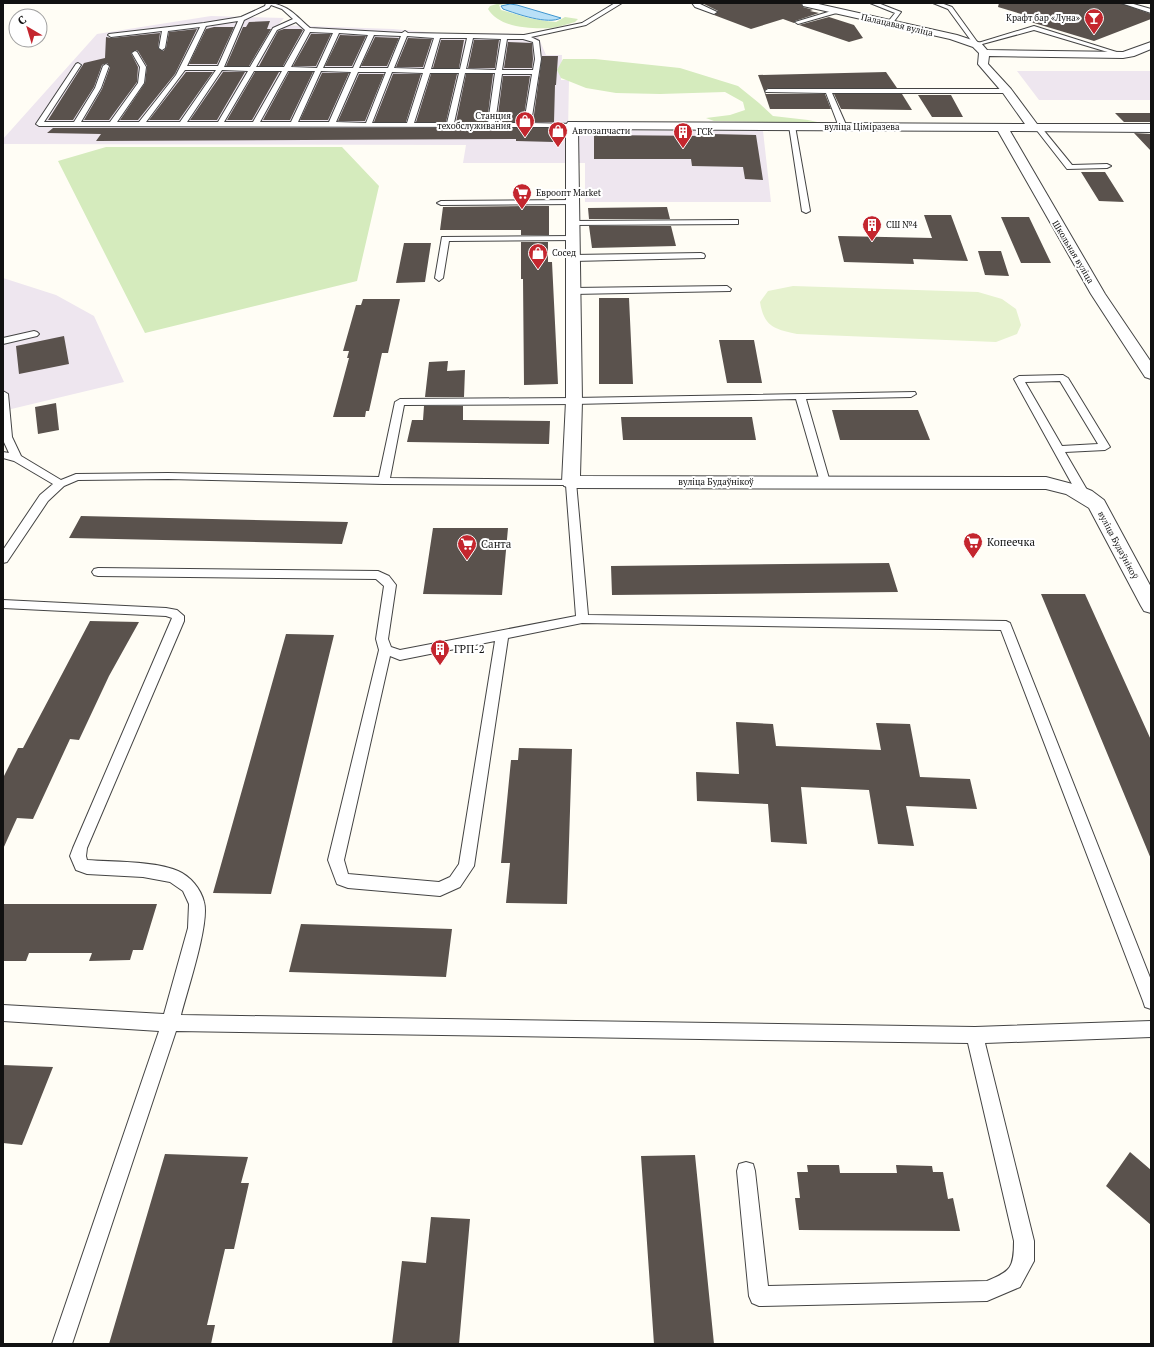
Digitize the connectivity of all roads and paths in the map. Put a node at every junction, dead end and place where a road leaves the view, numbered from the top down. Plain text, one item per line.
1 (269, 3) edge
2 (619, 3) edge
3 (695, 3) edge
4 (873, 3) edge
5 (936, 3) edge
6 (1124, 3) edge
7 (806, 4) edge
8 (838, 11) junction
9 (1151, 11) edge
10 (714, 12) dead end
11 (242, 19) junction
12 (298, 19) junction
13 (798, 22) dead end
14 (890, 23) junction
15 (204, 25) junction
16 (165, 29) junction
17 (308, 30) junction
18 (337, 31) junction
19 (372, 32) junction
20 (405, 33) junction
21 (111, 35) dead end
22 (438, 36) junction
23 (471, 36) junction
24 (504, 37) junction
25 (524, 37) junction
26 (1151, 45) edge
27 (162, 48) dead end
28 (981, 49) junction
29 (135, 53) dead end
30 (1122, 55) junction
31 (78, 65) dead end
32 (106, 66) dead end
33 (183, 68) junction
34 (220, 69) junction
35 (252, 69) junction
36 (287, 69) junction
37 (319, 70) junction
38 (355, 70) junction
39 (390, 70) junction
40 (427, 71) junction
41 (463, 71) junction
42 (499, 72) junction
43 (536, 72) junction
44 (768, 91) dead end
45 (828, 91) junction
46 (1007, 91) junction
47 (76, 124) junction
48 (112, 124) junction
49 (141, 124) junction
50 (182, 124) junction
51 (220, 124) junction
52 (256, 124) junction
53 (293, 124) junction
54 (331, 125) junction
55 (368, 125) junction
56 (410, 125) junction
57 (450, 125) junction
58 (491, 125) junction
59 (527, 125) junction
60 (572, 125) junction
61 (792, 126) junction
62 (843, 126) junction
63 (1002, 127) junction
64 (1036, 128) junction
65 (1151, 128) edge
66 (1107, 166) dead end
67 (572, 202) junction
68 (441, 203) dead end
69 (806, 211) dead end
70 (736, 222) dead end
71 (573, 230) junction
72 (701, 256) dead end
73 (573, 258) junction
74 (438, 278) dead end
75 (727, 289) dead end
76 (573, 291) junction
77 (34, 334) dead end
78 (3, 341) edge
79 (1151, 374) edge
80 (3, 394) edge
81 (911, 394) dead end
82 (800, 396) junction
83 (574, 401) junction
84 (1058, 448) junction
85 (3, 455) edge
86 (17, 458) junction
87 (384, 481) junction
88 (572, 482) junction
89 (825, 482) junction
90 (60, 484) junction
91 (1084, 495) junction
92 (3, 559) edge
93 (98, 572) dead end
94 (3, 604) edge
95 (1151, 606) edge
96 (582, 619) junction
97 (502, 636) junction
98 (385, 650) junction
99 (1151, 1001) edge
100 (3, 1013) edge
101 (170, 1023) junction
102 (1151, 1029) edge
103 (975, 1035) junction
104 (746, 1170) dead end
105 (62, 1344) edge

1 - 11 lane
1 - 12 lane
2 - 25 lane
3 - 10 lane
4 - 14 lane
5 - 28 lane
6 - 9 lane
7 - 8 street, Палацавая вуліца
8 - 13 lane
8 - 14 street, Палацавая вуліца
11 - 15 lane
11 - 34 lane
12 - 17 lane
12 - 35 lane
14 - 28 street, Палацавая вуліца
15 - 16 lane
15 - 33 lane
16 - 21 lane
16 - 27 lane
17 - 18 lane
17 - 36 lane
18 - 19 lane
18 - 37 lane
19 - 20 lane
19 - 38 lane
20 - 22 lane
20 - 39 lane
22 - 23 lane
22 - 40 lane
23 - 24 lane
23 - 41 lane
24 - 25 lane
24 - 42 lane
25 - 43 lane
26 - 30 street, Палацавая вуліца
28 - 30 street, Палацавая вуліца
28 - 30 lane
28 - 46 street
29 - 48 lane
31 - 47 lane
32 - 47 lane
33 - 34 lane
33 - 49 lane
34 - 35 lane
34 - 50 lane
35 - 36 lane
35 - 51 lane
36 - 37 lane
36 - 52 lane
37 - 38 lane
37 - 53 lane
38 - 39 lane
38 - 54 lane
39 - 40 lane
39 - 55 lane
40 - 41 lane
40 - 56 lane
41 - 42 lane
41 - 57 lane
42 - 43 lane
42 - 58 lane
43 - 59 lane
44 - 45 lane
45 - 46 lane
45 - 62 lane
46 - 64 street
47 - 48 lane
48 - 49 lane
49 - 50 lane
50 - 51 lane
51 - 52 lane
52 - 53 lane
53 - 54 lane
54 - 55 lane
55 - 56 lane
56 - 57 lane
57 - 58 lane
58 - 59 lane
59 - 60 lane
60 - 61 street, вуліца Ціміразева
60 - 67 street
61 - 62 street, вуліца Ціміразева
61 - 69 lane
62 - 63 street, вуліца Ціміразева
63 - 64 street, вуліца Ціміразева
63 - 79 street, Школьная вуліца
64 - 65 street, вуліца Ціміразева
64 - 66 lane
67 - 68 lane
67 - 71 street
70 - 71 lane
71 - 73 street
71 - 74 lane
72 - 73 lane
73 - 76 street
75 - 76 lane
76 - 83 street
77 - 78 lane
80 - 86 lane
81 - 82 lane
82 - 83 lane
82 - 89 lane
83 - 87 lane
83 - 88 street
84 - 84 lane
84 - 91 lane
85 - 86 lane
86 - 90 lane
87 - 88 lane
87 - 90 lane
88 - 89 street, вуліца Будаўнікоў
88 - 96 lane
89 - 91 street, вуліца Будаўнікоў
90 - 92 lane
91 - 95 street, вуліца Будаўнікоў
93 - 98 lane
94 - 101 lane
96 - 97 lane
96 - 99 lane
97 - 98 lane
97 - 98 lane
100 - 101 lane
101 - 103 lane
101 - 105 lane
102 - 103 lane
103 - 104 lane

